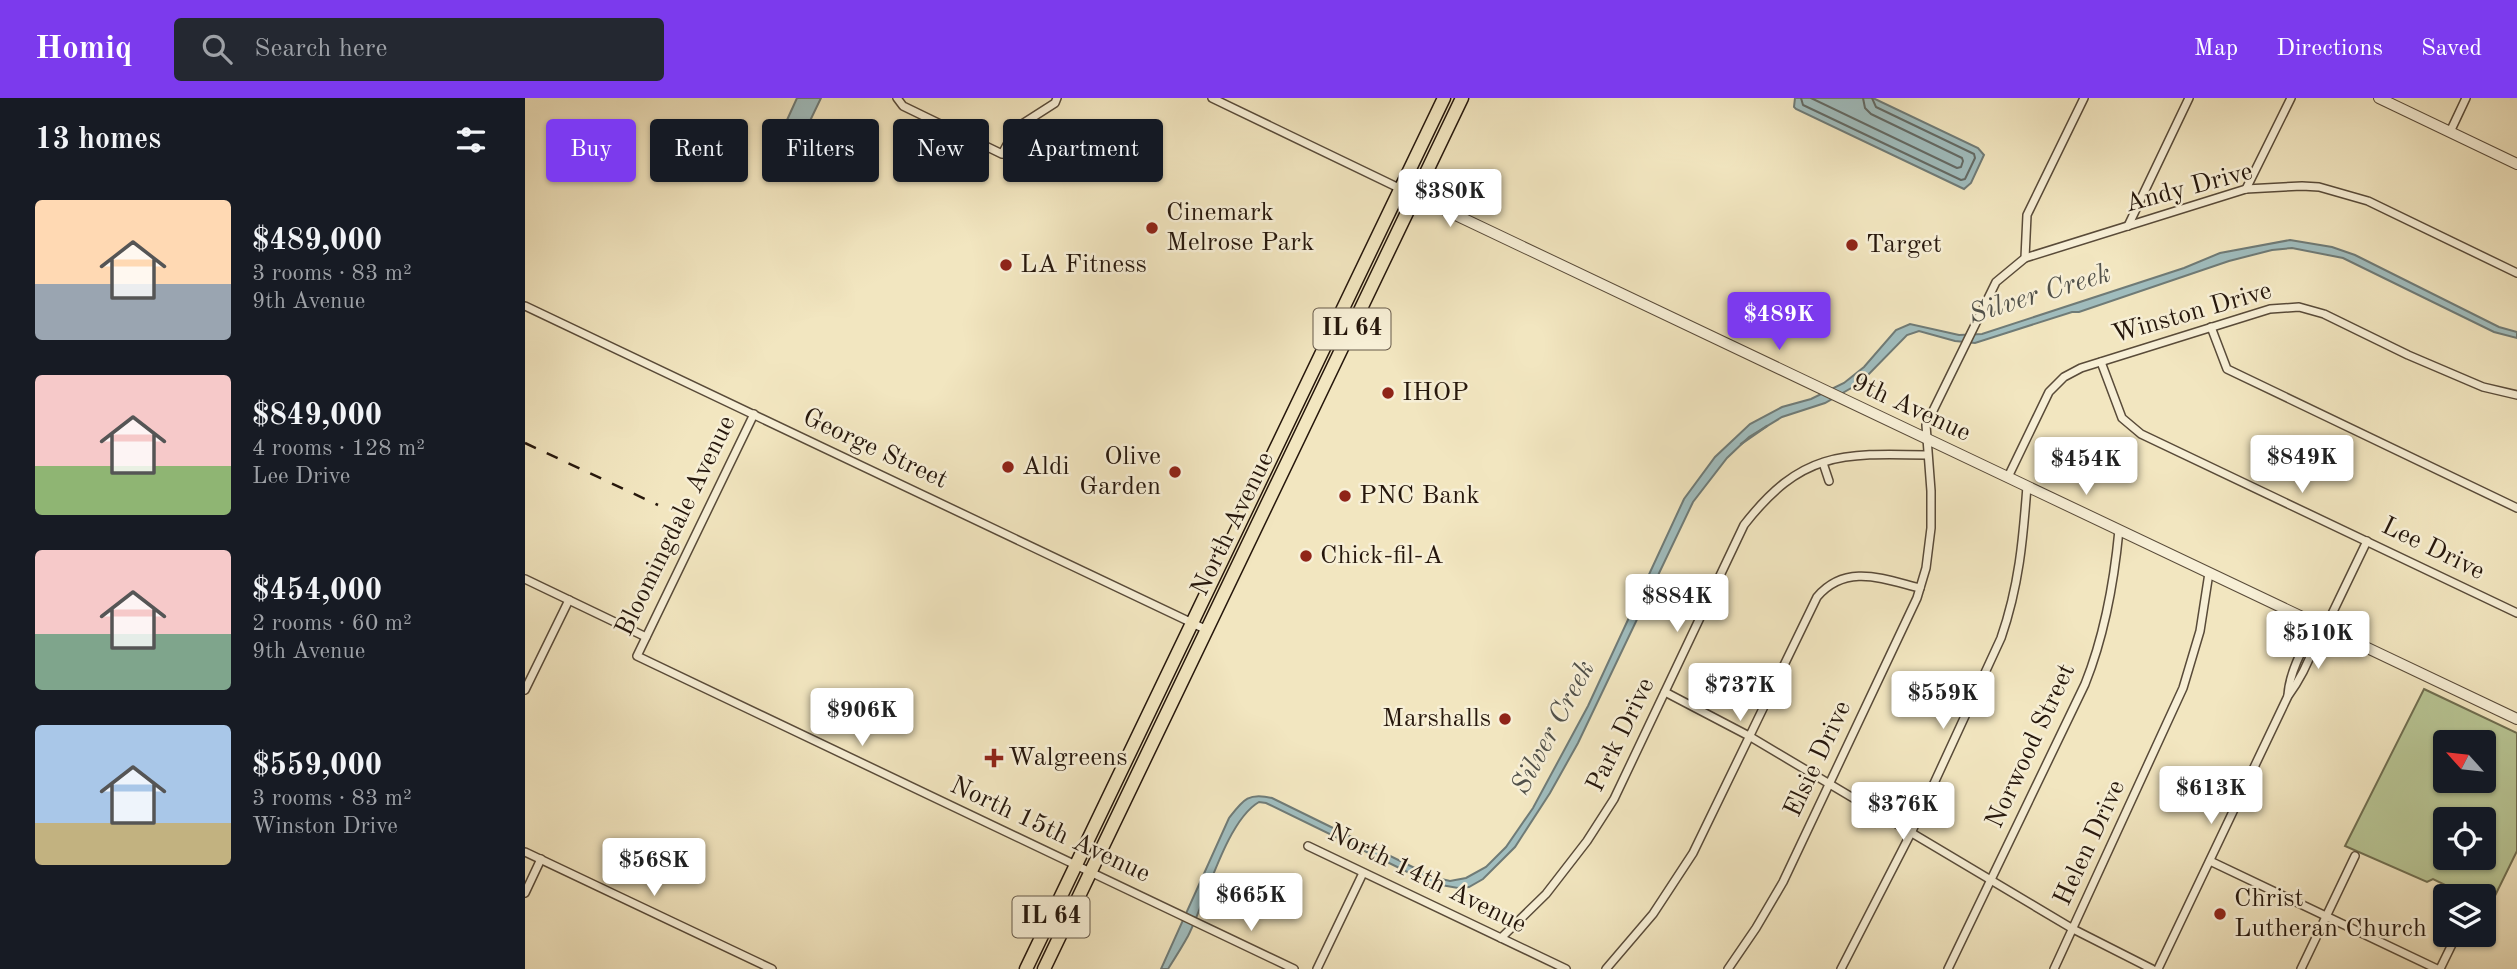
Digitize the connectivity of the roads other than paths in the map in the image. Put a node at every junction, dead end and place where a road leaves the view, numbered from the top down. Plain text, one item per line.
1 (897, 98) edge
2 (1057, 98) edge
3 (1212, 98) edge
4 (1444, 98) edge
5 (1462, 98) edge
6 (2084, 98) edge
7 (2189, 98) edge
8 (2291, 98) edge
9 (2379, 98) edge
10 (2466, 98) edge
11 (2450, 132) junction
12 (2517, 164) edge
13 (1401, 189) junction
14 (2246, 189) junction
15 (1416, 196) junction
16 (2128, 226) junction
17 (2025, 258) junction
18 (2517, 273) edge
19 (525, 306) edge
20 (2211, 327) junction
21 (2101, 362) junction
22 (2517, 395) edge
23 (754, 414) junction
24 (1925, 438) junction
25 (1927, 455) junction
26 (1823, 463) junction
27 (2008, 477) junction
28 (1829, 481) dead end
29 (2027, 486) junction
30 (2517, 508) edge
31 (2119, 530) junction
32 (2367, 541) junction
33 (2209, 573) junction
34 (525, 579) edge
35 (1920, 588) junction
36 (569, 600) junction
37 (2517, 613) edge
38 (1193, 623) junction
39 (1207, 630) junction
40 (2319, 631) junction
41 (646, 637) junction
42 (637, 656) joint
43 (525, 690) edge
44 (1665, 692) junction
45 (2517, 719) edge
46 (1749, 736) junction
47 (1830, 783) junction
48 (1912, 831) junction
49 (1308, 845) dead end
50 (525, 852) edge
51 (2355, 856) dead end
52 (541, 859) junction
53 (2210, 861) junction
54 (1076, 866) junction
55 (1090, 873) junction
56 (1363, 873) junction
57 (1991, 880) junction
58 (525, 893) edge
59 (2326, 916) junction
60 (2073, 929) junction
61 (1501, 938) junction
62 (2450, 947) edge
63 (772, 969) edge
64 (1026, 969) edge
65 (1044, 969) edge
66 (1294, 969) edge
67 (1317, 969) edge
68 (1566, 969) edge
69 (1606, 969) edge
70 (1728, 969) edge
71 (1841, 969) edge
72 (1948, 969) edge
73 (2054, 969) edge
74 (2152, 969) edge
75 (2158, 969) edge
76 (2301, 969) edge
77 (2438, 969) edge

1 - 2 street
3 - 13 street, 9th Avenue
4 - 13 main road, North Avenue / IL 64
5 - 15 main road, North Avenue / IL 64
6 - 17 street
7 - 16 street
8 - 14 street
9 - 11 street
10 - 11 street
11 - 12 street
13 - 15 street, 9th Avenue
13 - 38 main road, North Avenue / IL 64
14 - 16 street, Andy Drive
14 - 18 street, Andy Drive
15 - 24 street, 9th Avenue
15 - 39 main road, North Avenue / IL 64
16 - 17 street, Andy Drive
17 - 24 street, Elsie Drive
19 - 23 street, George Street
20 - 21 street, Winston Drive
20 - 22 street, Winston Drive
20 - 30 street
21 - 27 street, Winston Drive
21 - 32 street, Lee Drive
23 - 38 street, George Street
23 - 41 street, Bloomingdale Avenue
24 - 25 street, Elsie Drive
24 - 27 street, 9th Avenue
25 - 26 street, Park Drive
25 - 35 street, Elsie Drive
26 - 28 street
26 - 44 street, Park Drive
27 - 29 street, 9th Avenue
29 - 31 street, 9th Avenue
29 - 48 street
31 - 33 street, 9th Avenue
31 - 57 street, Norwood Street
32 - 37 street, Lee Drive
32 - 40 street
33 - 40 street, 9th Avenue
33 - 60 street, Helen Drive
34 - 36 street
35 - 46 street
35 - 47 street, Elsie Drive
36 - 41 street
36 - 43 street
38 - 39 street, George Street
38 - 54 main road, North Avenue / IL 64
39 - 55 main road, North Avenue / IL 64
40 - 45 street, 9th Avenue
40 - 53 street
41 - 42 street, Bloomingdale Avenue
42 - 54 street, North 15th Avenue
44 - 46 street
44 - 61 street, Park Drive
46 - 47 street
46 - 69 street
47 - 48 street
47 - 70 street, Elsie Drive
48 - 57 street
48 - 71 street
49 - 56 street, North 14th Avenue
50 - 52 street
51 - 59 street
52 - 58 street
52 - 63 street
53 - 59 street
53 - 75 street
54 - 55 street, North 15th Avenue
54 - 64 main road, North Avenue / IL 64
55 - 65 main road, North Avenue / IL 64
55 - 66 street, North 15th Avenue
56 - 61 street, North 14th Avenue
56 - 67 street
57 - 60 street
57 - 72 street, Norwood Street
59 - 76 street
59 - 77 street
60 - 73 street, Helen Drive
60 - 74 street
61 - 68 street, North 14th Avenue
62 - 77 street

